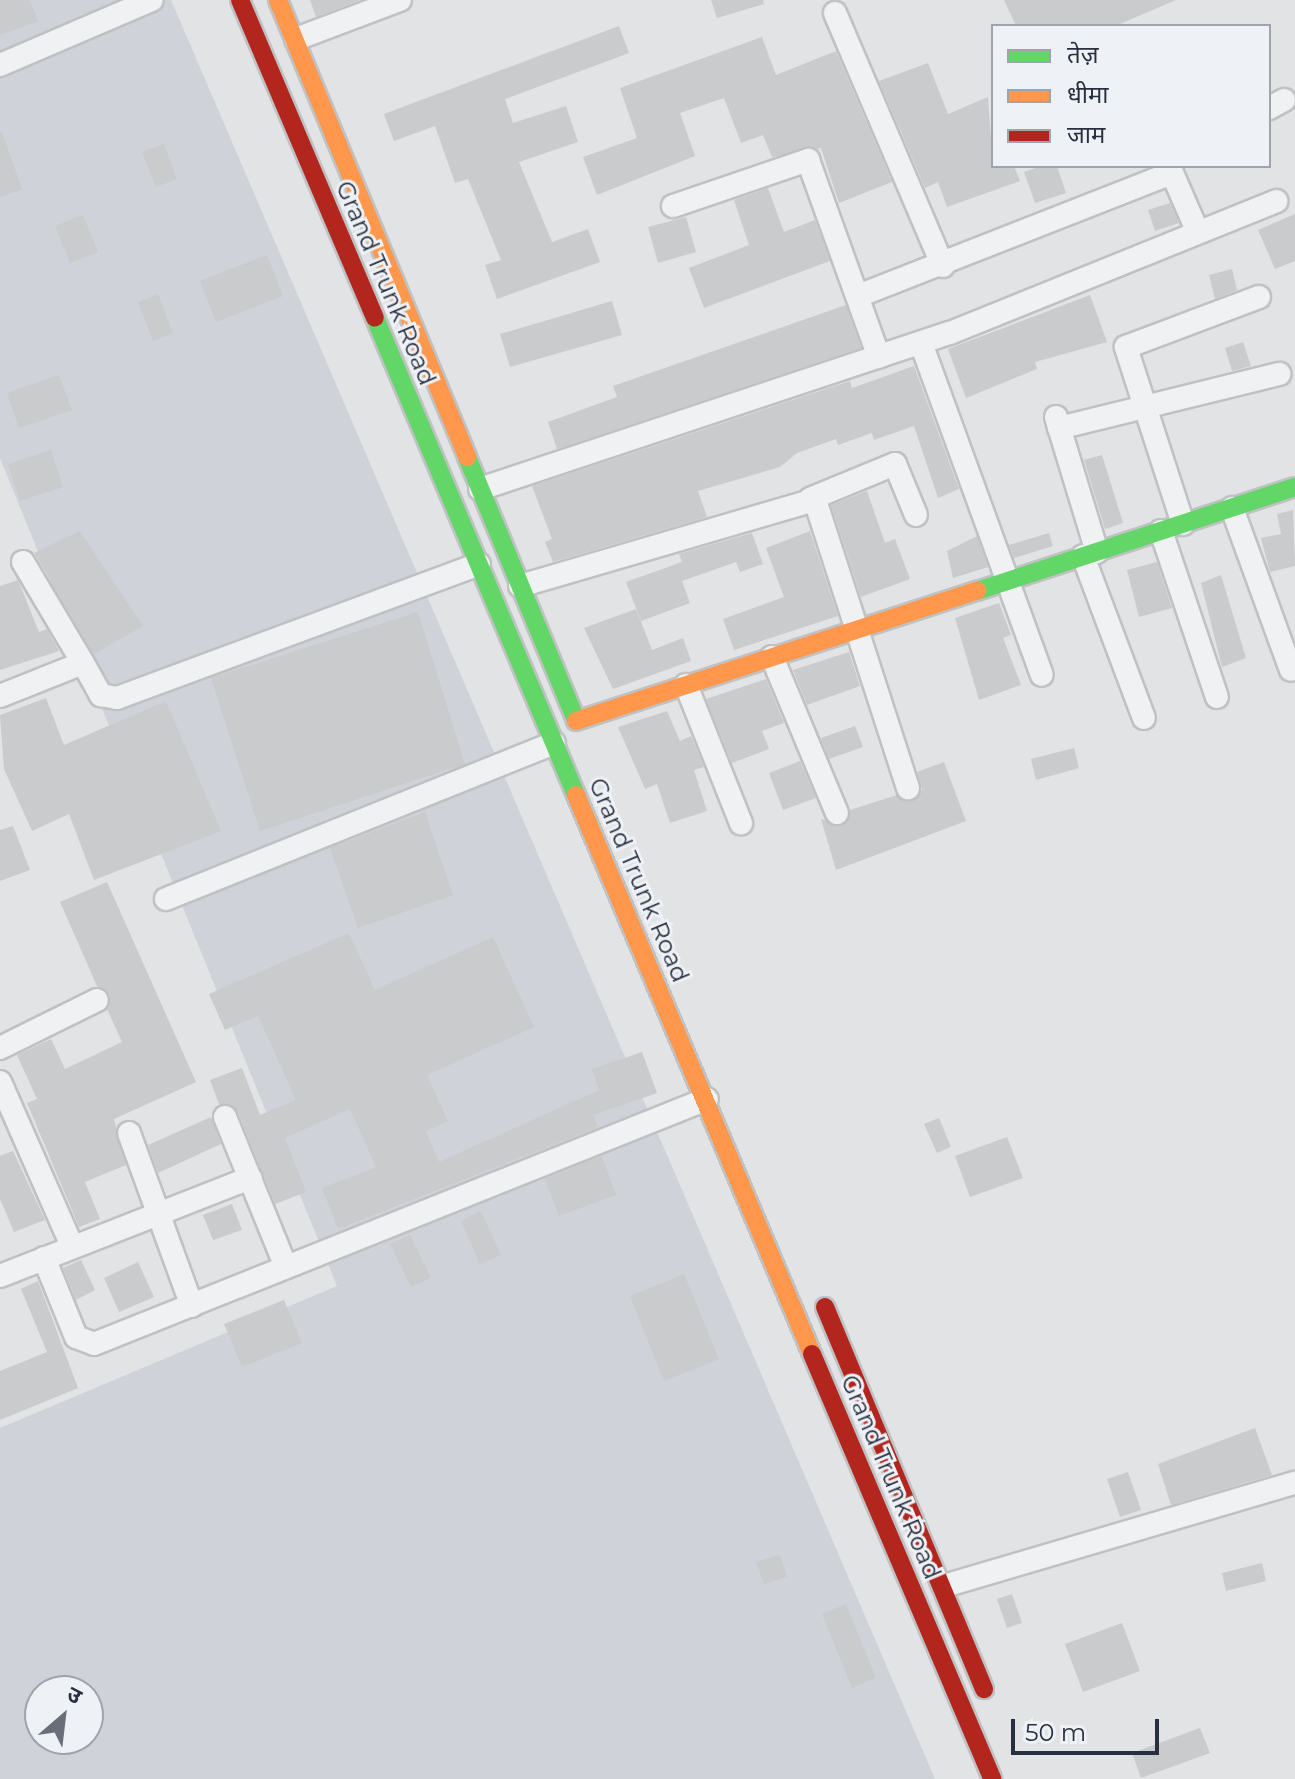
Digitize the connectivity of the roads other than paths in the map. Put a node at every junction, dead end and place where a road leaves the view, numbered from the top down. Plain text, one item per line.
1 (152, 0) edge
2 (240, 0) edge
3 (278, 0) edge
4 (400, 0) edge
5 (835, 13) dead end
6 (296, 39) junction
7 (0, 65) edge
8 (1170, 169) edge
9 (1276, 201) dead end
10 (673, 206) dead end
11 (1196, 228) junction
12 (943, 266) junction
13 (858, 296) junction
14 (1259, 297) dead end
15 (921, 343) junction
16 (879, 357) junction
17 (1279, 374) dead end
18 (1146, 408) junction
19 (1295, 487) edge
20 (480, 489) junction
21 (810, 499) junction
22 (1232, 508) junction
23 (916, 515) dead end
24 (1183, 524) junction
25 (1161, 531) junction
26 (1090, 554) junction
27 (23, 562) dead end
28 (479, 564) junction
29 (1006, 578) junction
30 (520, 586) junction
31 (857, 630) junction
32 (772, 657) junction
33 (83, 663) junction
34 (1291, 670) dead end
35 (1042, 675) dead end
36 (686, 685) junction
37 (0, 696) edge
38 (1217, 697) dead end
39 (1144, 718) dead end
40 (576, 721) junction
41 (554, 743) junction
42 (586, 747) dead end
43 (908, 788) dead end
44 (837, 813) dead end
45 (741, 823) dead end
46 (166, 899) dead end
47 (97, 1000) dead end
48 (0, 1048) edge
49 (0, 1082) edge
50 (707, 1099) junction
51 (225, 1117) dead end
52 (129, 1133) dead end
53 (250, 1178) junction
54 (156, 1214) junction
55 (72, 1246) junction
56 (44, 1258) junction
57 (286, 1267) junction
58 (0, 1276) edge
59 (815, 1284) dead end
60 (192, 1306) junction
61 (1295, 1483) edge
62 (944, 1586) junction
63 (991, 1708) dead end
64 (992, 1779) edge

1 - 7 street
2 - 28 main road, Grand Trunk Road
3 - 6 main road, Grand Trunk Road
4 - 6 street
5 - 12 street
6 - 20 main road, Grand Trunk Road
8 - 11 street
8 - 12 street
9 - 11 street
10 - 13 street
11 - 15 street
12 - 13 street
13 - 16 street
14 - 18 street
15 - 16 street
15 - 29 street
16 - 20 street
17 - 18 street
18 - 24 street
18 - 26 street
19 - 22 main road
20 - 30 main road, Grand Trunk Road
21 - 23 street
21 - 30 street
21 - 31 street
22 - 24 main road
22 - 34 street
24 - 25 main road
25 - 26 main road
25 - 38 street
26 - 29 main road
26 - 39 street
27 - 33 street
28 - 33 street
28 - 41 main road, Grand Trunk Road
29 - 31 main road
29 - 35 street
30 - 40 main road, Grand Trunk Road
31 - 32 main road
31 - 43 street
32 - 36 main road
32 - 44 street
33 - 37 street
36 - 40 main road
36 - 45 street
40 - 42 main road, Grand Trunk Road
41 - 46 street
41 - 50 main road, Grand Trunk Road
47 - 48 street
49 - 55 street
50 - 57 street
50 - 64 main road, Grand Trunk Road
51 - 53 street
52 - 54 street
53 - 54 street
53 - 57 street
54 - 55 street
54 - 60 street
55 - 56 street
56 - 58 street
56 - 60 street
57 - 60 street
59 - 62 main road, Grand Trunk Road
61 - 62 street
62 - 63 main road, Grand Trunk Road

